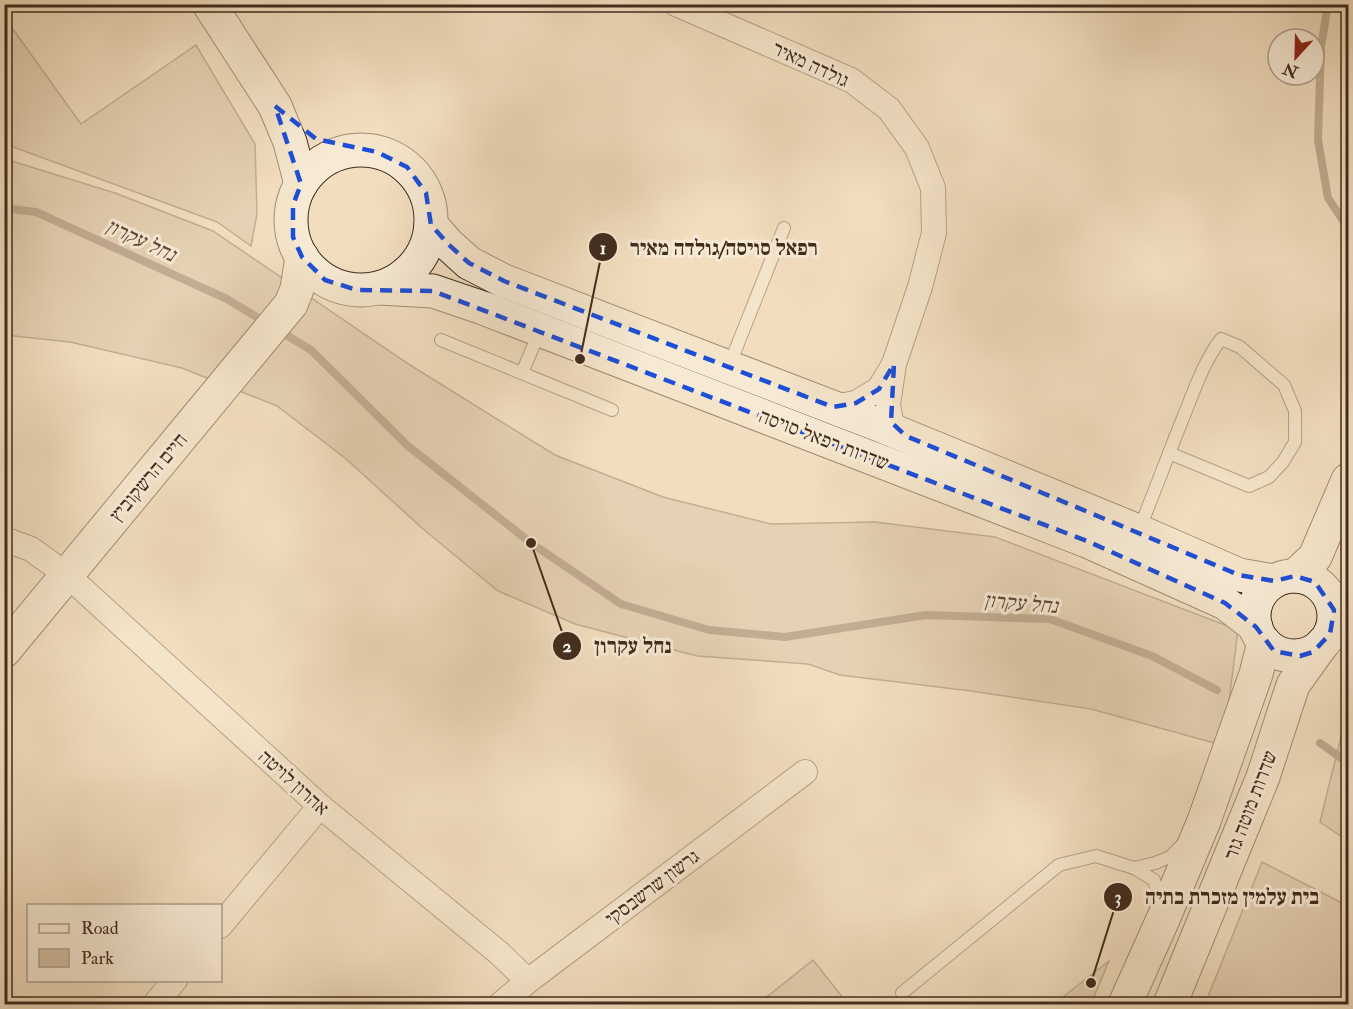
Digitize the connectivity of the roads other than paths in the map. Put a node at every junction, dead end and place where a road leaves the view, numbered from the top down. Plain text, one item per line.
1 (209, 4) edge
2 (676, 4) edge
3 (275, 106) junction
4 (354, 151) junction
5 (301, 184) junction
6 (431, 225) junction
7 (784, 228) dead end
8 (302, 257) junction
9 (335, 285) junction
10 (379, 288) junction
11 (291, 304) junction
12 (540, 330) junction
13 (441, 340) dead end
14 (894, 364) junction
15 (729, 368) junction
16 (522, 373) junction
17 (833, 407) junction
18 (612, 410) dead end
19 (906, 436) junction
20 (1169, 453) junction
21 (1348, 480) edge
22 (1138, 531) junction
23 (4, 539) edge
24 (67, 575) junction
25 (1284, 578) junction
26 (1348, 581) edge
27 (1328, 630) junction
28 (1260, 634) junction
29 (4, 651) edge
30 (805, 772) dead end
31 (320, 806) junction
32 (1204, 821) junction
33 (1134, 868) junction
34 (1164, 917) junction
35 (222, 924) edge
36 (528, 981) junction
37 (174, 982) edge
38 (902, 993) dead end
39 (155, 1005) edge
40 (501, 1005) edge
41 (1125, 1005) edge
42 (1170, 1005) edge

1 - 3 street
2 - 14 street, גולדה מאיר
3 - 4 street
3 - 5 street
4 - 5 street
4 - 6 street
5 - 8 street
6 - 10 street
6 - 15 street, שדרות רפאל סויסה
7 - 15 lane
8 - 9 street
8 - 11 street, חיים הרשקוביץ
9 - 10 street
9 - 11 street, חיים הרשקוביץ
10 - 12 street, שדרות רפאל סויסה
11 - 24 street, חיים הרשקוביץ
12 - 16 lane
12 - 28 street, שדרות רפאל סויסה
13 - 16 lane
14 - 17 street, גולדה מאיר
14 - 19 street, גולדה מאיר
15 - 17 street, שדרות רפאל סויסה
16 - 18 lane
17 - 19 street, שדרות רפאל סויסה
19 - 22 street, שדרות רפאל סויסה
20 - 20 lane
20 - 22 lane
21 - 25 street
22 - 25 street, שדרות רפאל סויסה
23 - 24 street, אהרון לויטה
24 - 29 street, חיים הרשקוביץ
24 - 31 street, אהרון לויטה
25 - 27 street
25 - 28 street
26 - 27 street, שדרות מוטה גור
27 - 28 street
27 - 42 street, שדרות מוטה גור
28 - 32 street, שדרות מוטה גור
30 - 36 street, גרשון שרשבסקי
31 - 35 street
31 - 36 street, אהרון לויטה
32 - 33 lane
32 - 34 street, שדרות מוטה גור
33 - 34 lane
33 - 38 lane
34 - 41 street, שדרות מוטה גור
36 - 40 street, גרשון שרשבסקי
37 - 39 street

